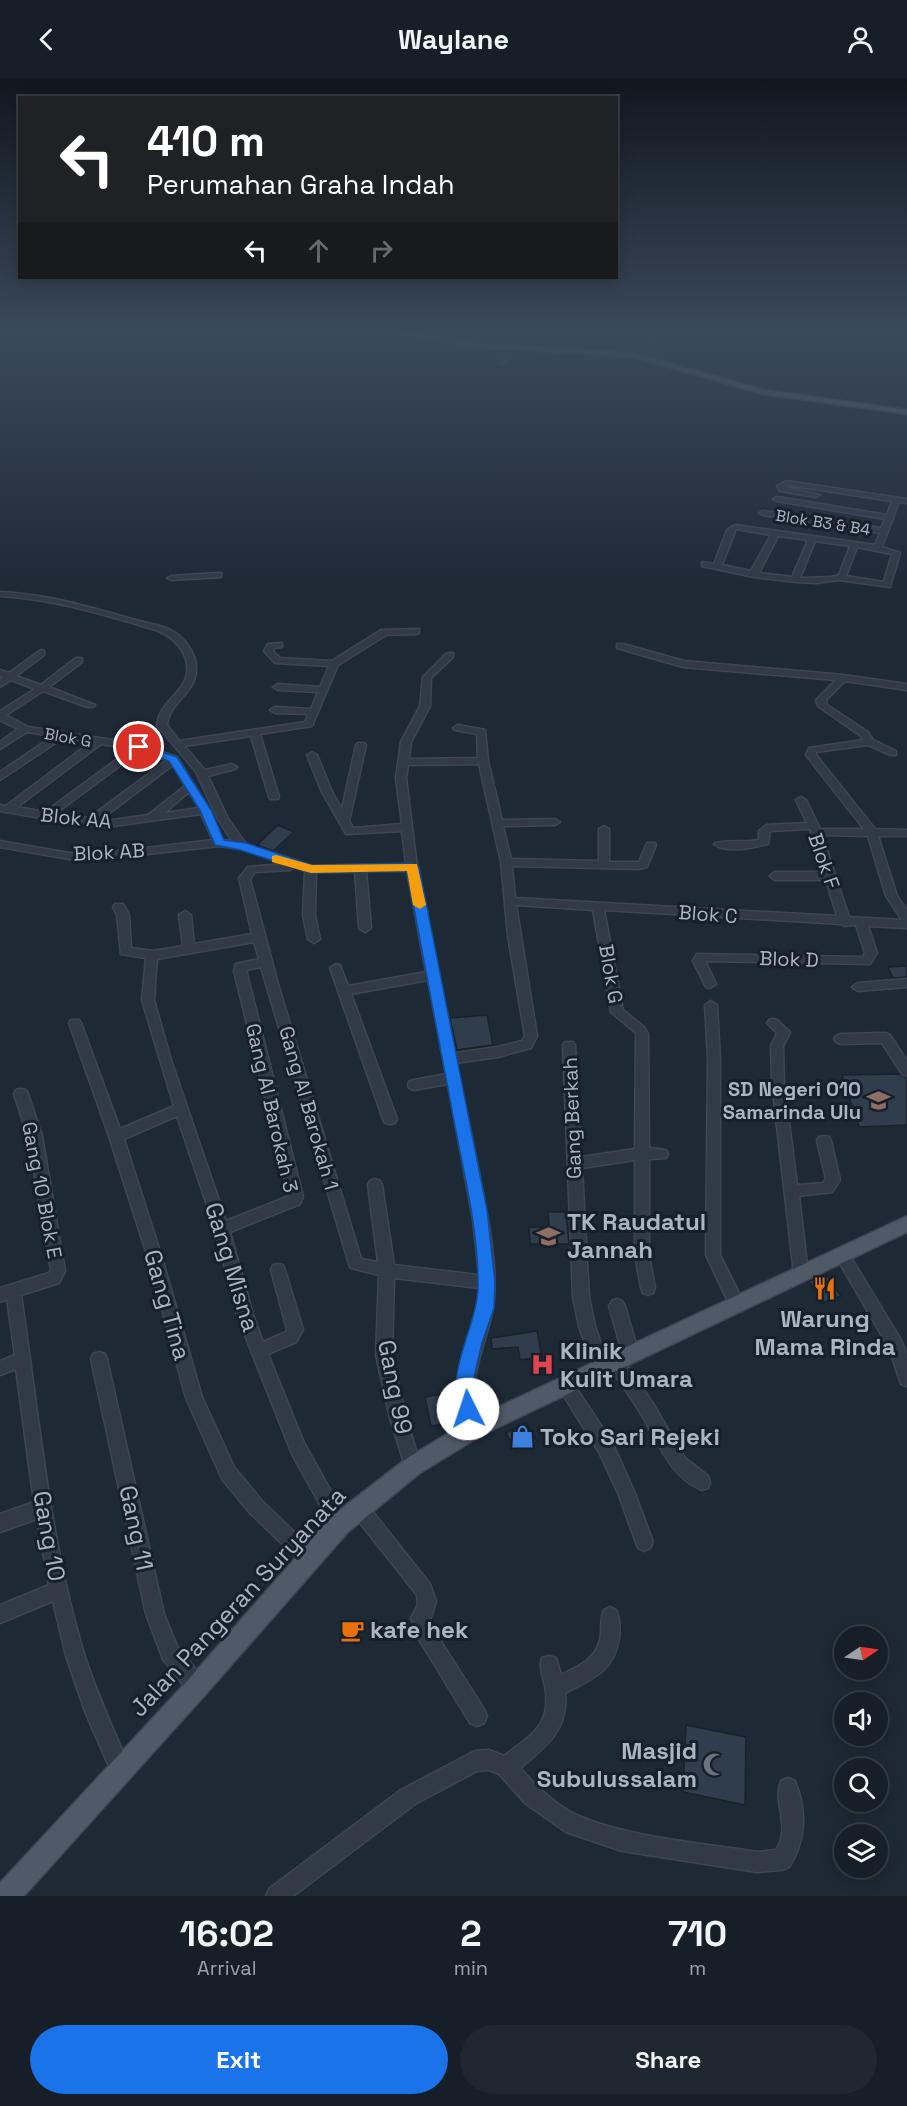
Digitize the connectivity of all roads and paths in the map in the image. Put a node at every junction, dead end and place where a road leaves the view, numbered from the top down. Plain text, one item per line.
1 (816, 495) dead end
2 (896, 499) junction
3 (777, 500) dead end
4 (907, 501) edge
5 (762, 513) dead end
6 (888, 517) junction
7 (883, 531) junction
8 (776, 533) junction
9 (812, 539) junction
10 (854, 545) junction
11 (880, 546) junction
12 (705, 564) dead end
13 (717, 567) junction
14 (754, 574) junction
15 (218, 575) dead end
16 (171, 578) dead end
17 (841, 578) junction
18 (795, 580) junction
19 (0, 594) edge
20 (416, 631) dead end
21 (279, 645) dead end
22 (620, 646) dead end
23 (41, 653) dead end
24 (450, 655) dead end
25 (79, 660) dead end
26 (334, 664) junction
27 (0, 673) edge
28 (11, 676) junction
29 (843, 678) junction
30 (876, 682) junction
31 (0, 684) edge
32 (44, 687) junction
33 (278, 687) dead end
34 (907, 687) edge
35 (324, 690) junction
36 (874, 694) dead end
37 (90, 705) dead end
38 (275, 710) dead end
39 (315, 712) junction
40 (0, 715) edge
41 (458, 728) dead end
42 (25, 729) junction
43 (255, 733) junction
44 (60, 736) junction
45 (97, 742) junction
46 (868, 742) junction
47 (180, 744) junction
48 (361, 745) dead end
49 (0, 746) edge
50 (139, 747) junction
51 (893, 753) dead end
52 (312, 755) dead end
53 (174, 759) junction
54 (483, 761) junction
55 (404, 762) junction
56 (232, 767) dead end
57 (202, 774) junction
58 (0, 777) edge
59 (191, 786) junction
60 (274, 797) dead end
61 (801, 800) dead end
62 (4, 809) edge
63 (206, 810) junction
64 (46, 816) junction
65 (152, 818) junction
66 (344, 821) junction
67 (555, 822) dead end
68 (89, 823) junction
69 (497, 823) junction
70 (408, 827) junction
71 (604, 829) dead end
72 (814, 829) junction
73 (872, 832) junction
74 (907, 833) edge
75 (219, 843) junction
76 (0, 844) edge
77 (719, 844) dead end
78 (651, 845) dead end
79 (242, 846) junction
80 (506, 861) junction
81 (604, 864) junction
82 (297, 866) junction
83 (412, 867) junction
84 (311, 869) junction
85 (360, 869) junction
86 (775, 876) dead end
87 (829, 876) junction
88 (510, 901) junction
89 (119, 907) dead end
90 (598, 907) junction
91 (185, 915) dead end
92 (907, 918) edge
93 (845, 922) junction
94 (861, 923) junction
95 (907, 924) edge
96 (365, 928) dead end
97 (258, 938) junction
98 (314, 939) dead end
99 (189, 950) junction
100 (153, 955) junction
101 (267, 962) junction
102 (336, 968) dead end
103 (433, 975) junction
104 (907, 983) edge
105 (710, 984) dead end
106 (858, 987) dead end
107 (343, 991) junction
108 (711, 1005) dead end
109 (75, 1023) dead end
110 (773, 1023) dead end
111 (840, 1039) dead end
112 (569, 1045) dead end
113 (449, 1059) junction
114 (907, 1071) edge
115 (453, 1078) junction
116 (414, 1085) dead end
117 (21, 1094) dead end
118 (182, 1108) junction
119 (390, 1119) dead end
120 (117, 1136) junction
121 (824, 1141) dead end
122 (641, 1153) junction
123 (661, 1155) dead end
124 (574, 1164) junction
125 (375, 1185) dead end
126 (790, 1191) junction
127 (907, 1224) edge
128 (222, 1229) junction
129 (842, 1255) junction
130 (278, 1270) dead end
131 (387, 1271) junction
132 (801, 1274) junction
133 (487, 1282) junction
134 (648, 1288) dead end
135 (6, 1293) edge
136 (736, 1303) junction
137 (617, 1306) dead end
138 (902, 1344) edge
139 (259, 1351) junction
140 (24, 1359) junction
141 (99, 1359) dead end
142 (616, 1362) junction
143 (0, 1368) edge
144 (907, 1378) edge
145 (565, 1384) junction
146 (475, 1428) junction
147 (413, 1466) junction
148 (702, 1482) dead end
149 (43, 1508) junction
150 (359, 1508) junction
151 (0, 1523) edge
152 (340, 1524) junction
153 (644, 1542) dead end
154 (309, 1558) junction
155 (58, 1590) junction
156 (0, 1614) edge
157 (610, 1616) dead end
158 (549, 1665) dead end
159 (198, 1687) junction
160 (555, 1688) junction
161 (477, 1716) dead end
162 (506, 1767) junction
163 (121, 1771) junction
164 (788, 1788) dead end
165 (6, 1896) edge
166 (276, 1896) edge

1 - 2 street
2 - 4 street
2 - 6 street
3 - 6 street
5 - 7 street, Blok B3 & B4
6 - 7 street
7 - 11 street
8 - 9 street
8 - 13 street
8 - 14 street
9 - 10 street
9 - 18 street
10 - 11 street
10 - 17 street
11 - 17 street
12 - 13 street
13 - 14 street
14 - 18 street
15 - 16 street
17 - 18 street
19 - 47 street
20 - 26 street
21 - 26 street
22 - 29 street
23 - 28 street
24 - 55 street
25 - 32 street
26 - 35 street
27 - 28 street
28 - 31 street
28 - 32 street
29 - 30 street
29 - 46 street
30 - 34 street
30 - 36 street
32 - 37 street
32 - 40 street
33 - 35 street
35 - 39 street
38 - 39 street
39 - 43 street
40 - 42 street, Blok G
41 - 54 street
42 - 44 street, Blok G
42 - 49 street
43 - 47 street
43 - 60 street
44 - 45 street, Blok G
44 - 58 street
45 - 50 street, Blok G
45 - 62 street
46 - 51 street
46 - 73 street
47 - 57 street
48 - 66 street
50 - 53 street, Blok G
50 - 64 street
52 - 66 street
53 - 59 street
53 - 68 street
54 - 55 street
54 - 69 street
55 - 70 street
56 - 57 street
57 - 79 street
59 - 63 street
59 - 65 street, Blok AA
61 - 72 street, Blok F
62 - 64 street, Blok AA
63 - 65 street, Blok AA
63 - 75 street
64 - 68 street, Blok AA
65 - 68 street, Blok AA
66 - 70 street
67 - 69 street
69 - 80 street
70 - 83 street
71 - 81 street
72 - 73 street
72 - 77 street
72 - 87 street, Blok F
73 - 74 street
73 - 92 street
75 - 76 street, Blok AB
75 - 79 street, Blok AB
78 - 81 street
79 - 82 street, Blok AB
80 - 81 street
80 - 88 street
82 - 84 street
82 - 97 street, Gang Al Barokah 1
83 - 85 street
83 - 103 street
84 - 85 street
84 - 98 street
85 - 96 street
86 - 87 street
87 - 93 street, Blok F
88 - 90 street, Blok C
88 - 113 street
89 - 100 street
90 - 93 street, Blok C
90 - 122 street, Blok G
91 - 99 street
93 - 94 street, Blok C
94 - 95 street, Blok C
94 - 105 street, Blok D
97 - 99 street
97 - 101 street, Gang Al Barokah 1
99 - 100 street
100 - 118 street, Gang Misna
101 - 128 street, Gang Al Barokah 3
101 - 131 street, Gang Al Barokah 1
102 - 107 street
103 - 107 street
103 - 113 street
104 - 106 street
107 - 119 street
108 - 136 street
109 - 120 street, Gang Tina
110 - 126 street
111 - 114 street
112 - 124 street, Gang Berkah
113 - 115 street
115 - 116 street
115 - 133 street
117 - 135 street, Gang 10 Blok E
118 - 120 street
118 - 128 street, Gang Misna
120 - 154 street, Gang Tina
121 - 126 street
122 - 123 street
122 - 124 street
122 - 134 street
124 - 142 street, Gang Berkah
125 - 131 street, Gang 99
126 - 132 street
127 - 129 main road, Jalan Pangeran Suryanata
128 - 139 street, Gang Misna
129 - 132 main road, Jalan Pangeran Suryanata
129 - 138 street
130 - 139 street
131 - 133 street, Gang Al Barokah 1
131 - 147 street, Gang 99
132 - 136 main road, Jalan Pangeran Suryanata
133 - 146 street
135 - 140 street, Gang 10
136 - 142 main road, Jalan Pangeran Suryanata
137 - 142 street
138 - 144 street
139 - 152 street, Gang Misna
140 - 143 street
140 - 149 street, Gang 10
141 - 159 street, Gang 11
142 - 145 main road, Jalan Pangeran Suryanata
142 - 148 street
145 - 146 main road, Jalan Pangeran Suryanata
145 - 153 street
146 - 147 main road, Jalan Pangeran Suryanata
147 - 150 main road, Jalan Pangeran Suryanata
149 - 151 street
149 - 155 street, Gang 10
150 - 152 main road, Jalan Pangeran Suryanata
150 - 161 street
152 - 154 main road, Jalan Pangeran Suryanata
154 - 159 main road, Jalan Pangeran Suryanata
155 - 156 street
155 - 163 street, Gang 10
157 - 160 street
158 - 160 street
159 - 163 main road, Jalan Pangeran Suryanata
160 - 162 street
162 - 164 street
162 - 166 street
163 - 165 main road, Jalan Pangeran Suryanata

